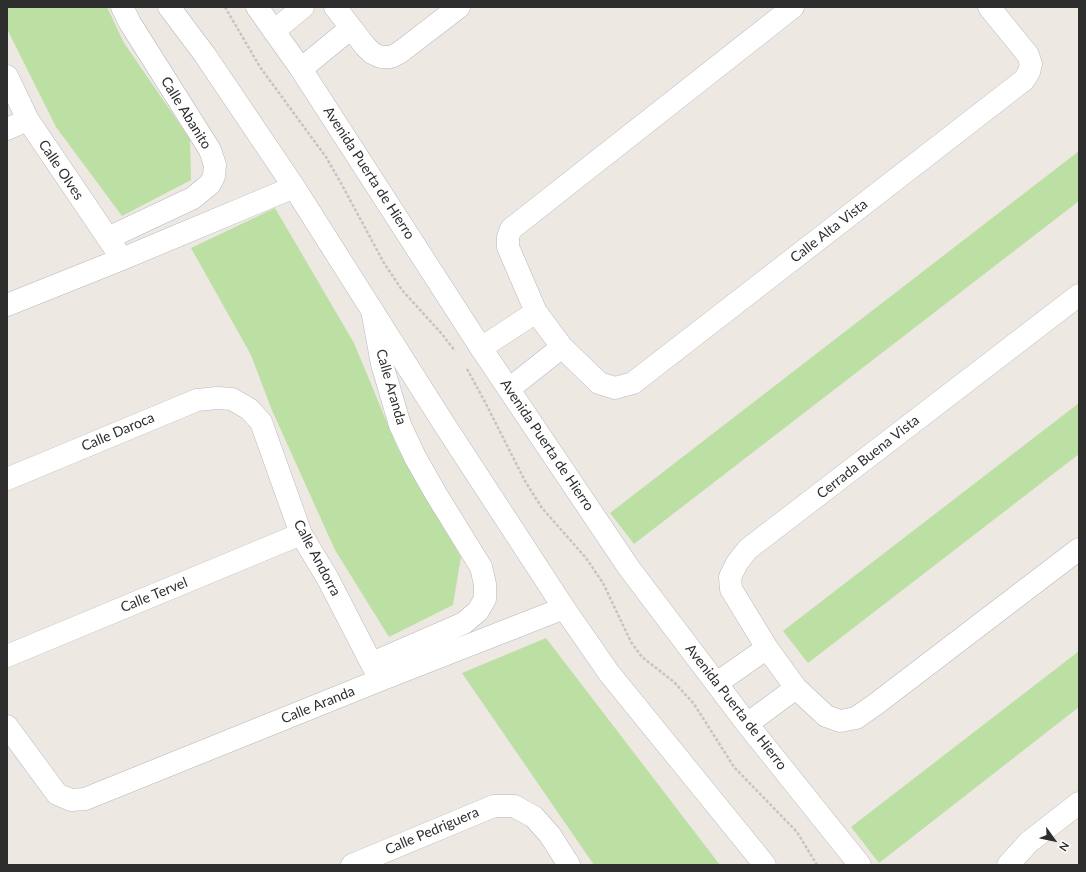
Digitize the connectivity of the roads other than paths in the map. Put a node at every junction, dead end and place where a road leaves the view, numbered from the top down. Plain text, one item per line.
1 (122, 7) edge
2 (169, 7) edge
3 (257, 7) edge
4 (303, 7) edge
5 (335, 7) edge
6 (459, 7) edge
7 (793, 7) edge
8 (989, 7) edge
9 (351, 28) junction
10 (274, 31) junction
11 (301, 69) junction
12 (7, 76) edge
13 (28, 120) junction
14 (7, 129) edge
15 (294, 187) junction
16 (108, 238) junction
17 (122, 260) junction
18 (1079, 295) edge
19 (7, 305) edge
20 (372, 310) junction
21 (536, 312) junction
22 (562, 347) junction
23 (481, 348) junction
24 (509, 389) junction
25 (232, 400) joint
26 (7, 479) edge
27 (301, 534) junction
28 (1079, 549) edge
29 (564, 608) junction
30 (767, 648) junction
31 (7, 656) edge
32 (376, 672) junction
33 (717, 683) junction
34 (796, 688) junction
35 (747, 724) junction
36 (7, 726) edge
37 (1079, 803) edge
38 (760, 862) edge
39 (352, 865) edge
40 (569, 865) edge
41 (860, 865) edge
42 (1008, 865) edge

1 - 16 street, Calle Abanito
2 - 15 street
3 - 10 street, Avenida Puerta de Hierro
4 - 10 street
5 - 9 street
6 - 9 street
7 - 21 street, Calle Alta Vista
8 - 22 street, Calle Alta Vista
9 - 11 street
10 - 11 street, Avenida Puerta de Hierro
11 - 23 street, Avenida Puerta de Hierro
12 - 13 street, Calle Olves
13 - 14 street
13 - 16 street, Calle Olves
15 - 17 street
15 - 20 street
16 - 17 street, Calle Olves
17 - 19 street
18 - 30 street, Cerrada Buena Vista
20 - 29 street
20 - 32 street, Calle Aranda
21 - 22 street, Calle Alta Vista
21 - 23 street
22 - 24 street
23 - 24 street, Avenida Puerta de Hierro
24 - 33 street, Avenida Puerta de Hierro
25 - 26 street, Calle Daroca
25 - 27 street, Calle Andorra
27 - 31 street, Calle Tervel
27 - 32 street, Calle Andorra
28 - 34 street, Cerrada Buena Vista
29 - 32 street, Calle Aranda
29 - 38 street
30 - 33 street
30 - 34 street, Cerrada Buena Vista
32 - 36 street, Calle Aranda
33 - 35 street, Avenida Puerta de Hierro
34 - 35 street
35 - 41 street, Avenida Puerta de Hierro
37 - 42 street
39 - 40 street, Calle Pedriguera

